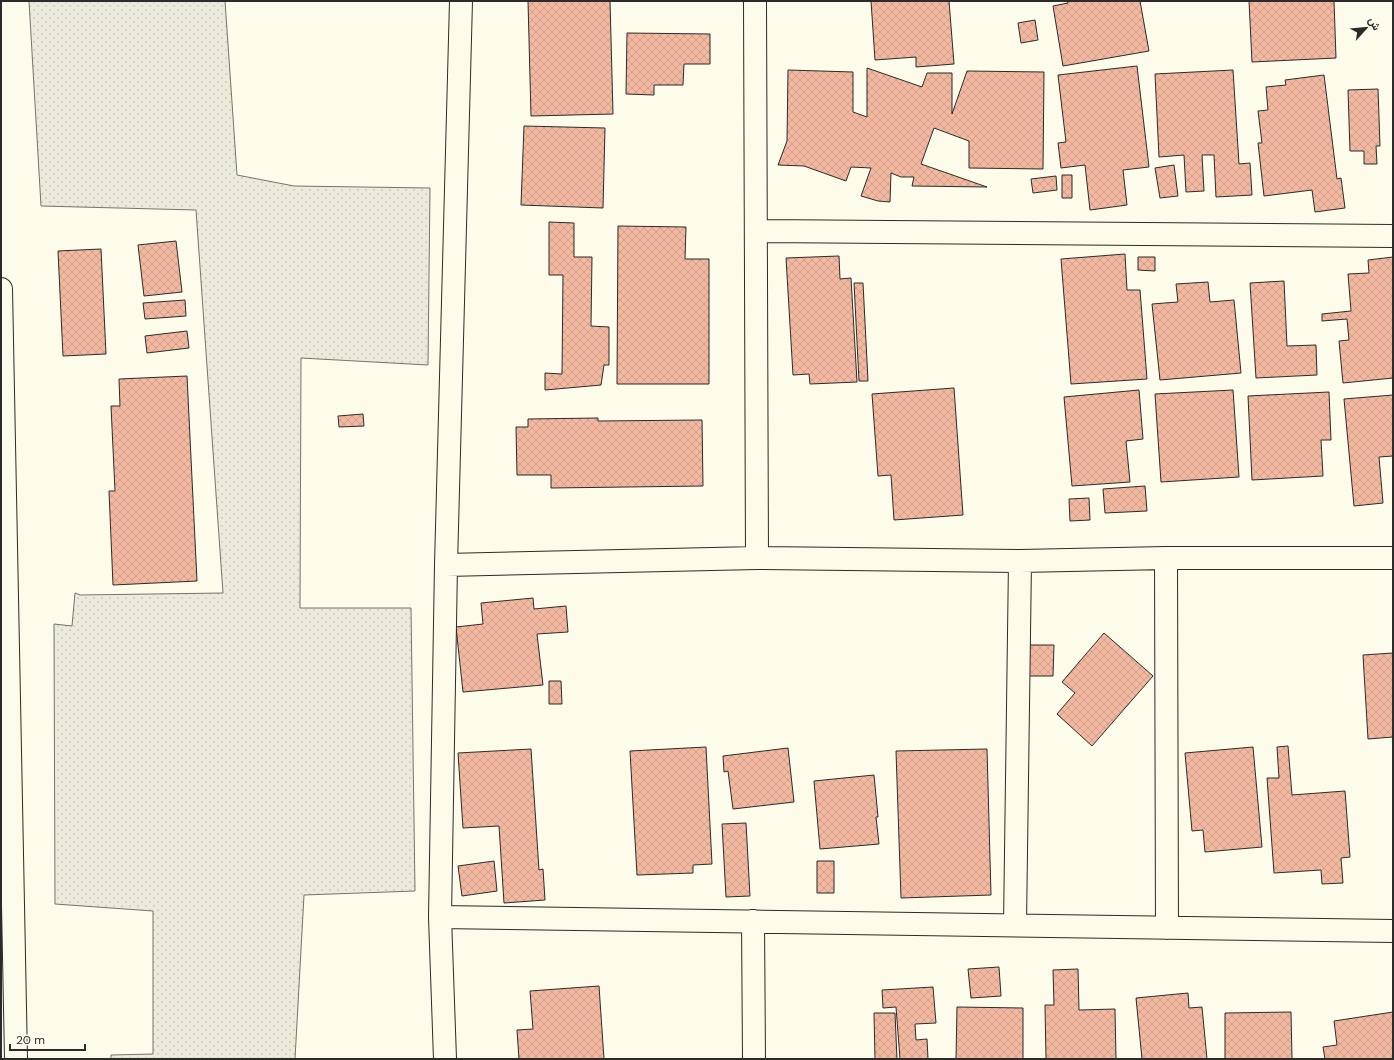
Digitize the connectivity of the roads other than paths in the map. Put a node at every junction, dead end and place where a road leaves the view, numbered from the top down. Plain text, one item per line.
1 (462, 1) edge
2 (755, 1) edge
3 (757, 231) junction
4 (1393, 236) edge
5 (1, 288) edge
6 (757, 558) junction
7 (1166, 558) junction
8 (1393, 558) edge
9 (1020, 561) junction
10 (4, 564) edge
11 (446, 564) junction
12 (440, 917) junction
13 (753, 921) junction
14 (1015, 925) junction
15 (1167, 928) junction
16 (1393, 931) edge
17 (8, 945) edge
18 (16, 1059) edge
19 (445, 1059) edge
20 (754, 1059) edge

1 - 11 street
2 - 3 street
3 - 4 street
3 - 6 street
5 - 10 street
6 - 9 street
6 - 11 street
7 - 8 street
7 - 9 street
7 - 15 street
9 - 14 street
10 - 17 street
11 - 12 street
12 - 13 street
12 - 19 street
13 - 14 street
13 - 20 street
14 - 15 street
15 - 16 street
17 - 18 street

